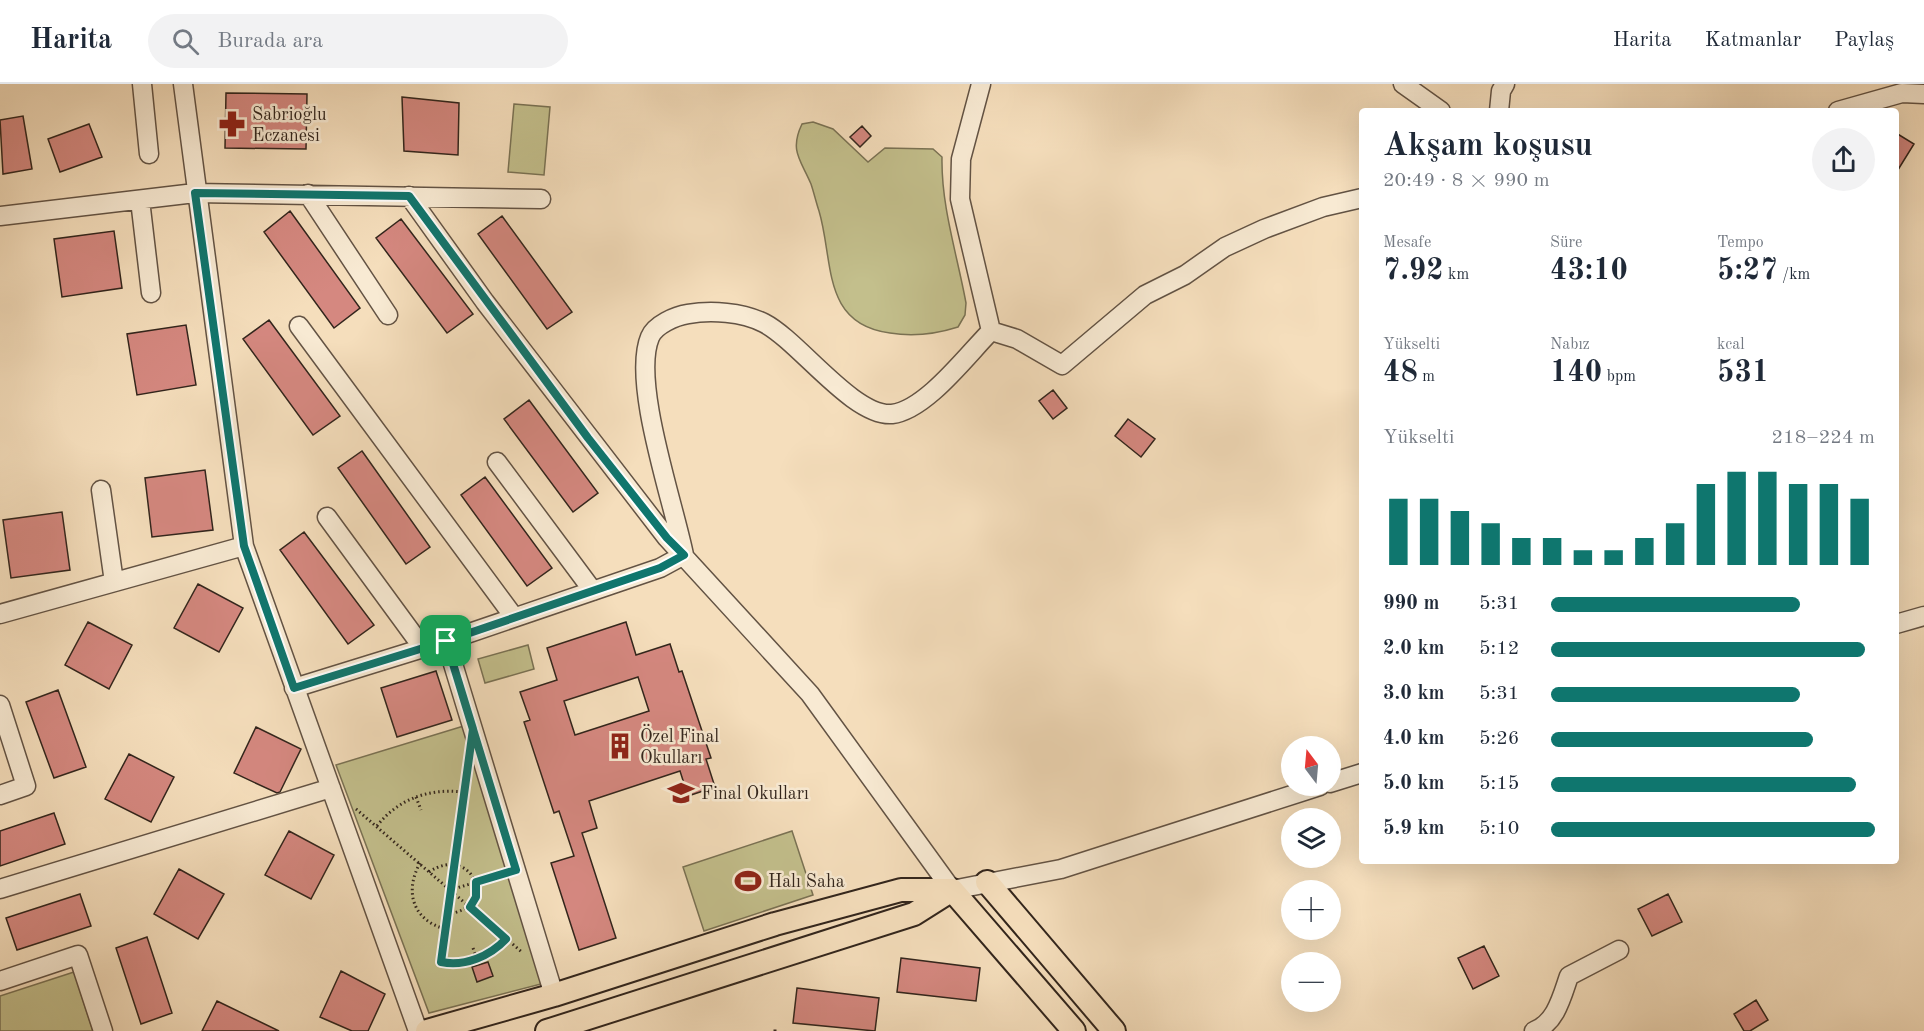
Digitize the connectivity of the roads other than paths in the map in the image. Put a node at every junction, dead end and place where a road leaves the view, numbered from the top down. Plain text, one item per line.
1 (142, 84) edge
2 (183, 84) edge
3 (1403, 84) edge
4 (1505, 84) edge
5 (979, 85) edge
6 (1924, 94) edge
7 (1437, 108) edge
8 (1498, 108) edge
9 (1849, 108) edge
10 (149, 154) dead end
11 (195, 193) junction
12 (308, 194) junction
13 (409, 196) junction
14 (541, 199) dead end
15 (1359, 199) edge
16 (140, 200) junction
17 (0, 210) edge
18 (0, 216) edge
19 (151, 294) dead end
20 (388, 315) dead end
21 (299, 326) dead end
22 (992, 331) junction
23 (497, 462) dead end
24 (101, 490) dead end
25 (327, 517) dead end
26 (244, 546) junction
27 (684, 555) junction
28 (114, 582) junction
29 (593, 591) junction
30 (0, 614) edge
31 (514, 616) junction
32 (1924, 616) edge
33 (1899, 623) edge
34 (446, 641) junction
35 (423, 648) junction
36 (294, 688) junction
37 (0, 705) edge
38 (1359, 774) edge
39 (1341, 780) edge
40 (331, 788) junction
41 (0, 795) edge
42 (1289, 796) edge
43 (987, 882) junction
44 (0, 890) edge
45 (952, 890) junction
46 (1619, 950) dead end
47 (0, 980) edge
48 (551, 985) junction
49 (103, 1031) edge
50 (418, 1031) edge
51 (427, 1031) edge
52 (547, 1031) edge
53 (1074, 1031) edge
54 (1114, 1031) edge
55 (1534, 1031) edge

1 - 10 street
2 - 11 street
3 - 7 street
4 - 8 street
5 - 22 street
6 - 9 street
11 - 12 street
11 - 16 street
11 - 26 street
12 - 13 street
12 - 20 street
13 - 14 street
13 - 27 street
15 - 22 street
16 - 18 street
16 - 19 street
17 - 18 street
21 - 31 street
22 - 27 street
23 - 29 street
24 - 28 street
25 - 35 street
26 - 28 street
26 - 36 street
27 - 29 street
27 - 45 street
28 - 30 street
29 - 31 street
31 - 34 street
32 - 33 street
34 - 35 street
34 - 48 street
35 - 36 street
36 - 40 street
37 - 41 street
38 - 39 street
40 - 44 street
40 - 50 street
42 - 43 street
43 - 45 street
43 - 54 main road
45 - 48 main road
45 - 52 main road
45 - 53 main road
46 - 55 street
47 - 49 street
48 - 51 main road

